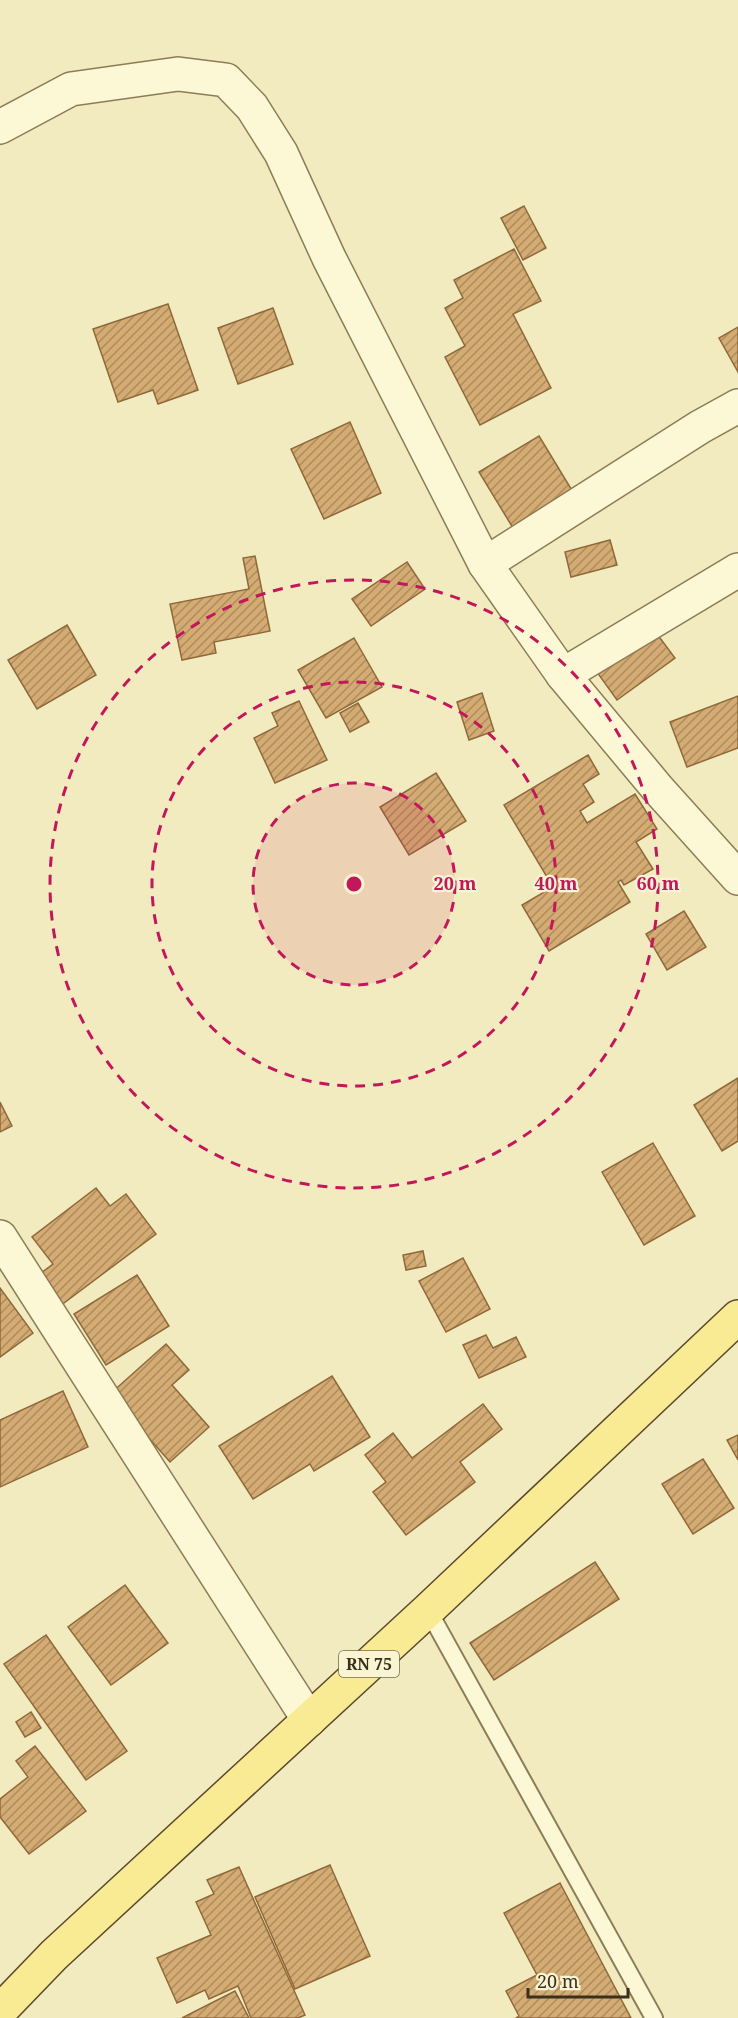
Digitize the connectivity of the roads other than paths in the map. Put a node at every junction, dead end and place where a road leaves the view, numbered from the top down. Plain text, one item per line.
1 (0, 127) edge
2 (738, 406) edge
3 (485, 564) junction
4 (738, 570) edge
5 (563, 675) junction
6 (738, 878) edge
7 (0, 1237) edge
8 (738, 1317) edge
9 (428, 1610) junction
10 (309, 1720) junction
11 (0, 2011) edge
12 (654, 2018) edge

1 - 3 street
2 - 3 street
3 - 5 street
4 - 5 street
5 - 6 street
7 - 10 street
8 - 9 main road, RN 75
9 - 10 main road, RN 75
9 - 12 lane
10 - 11 main road, RN 75

